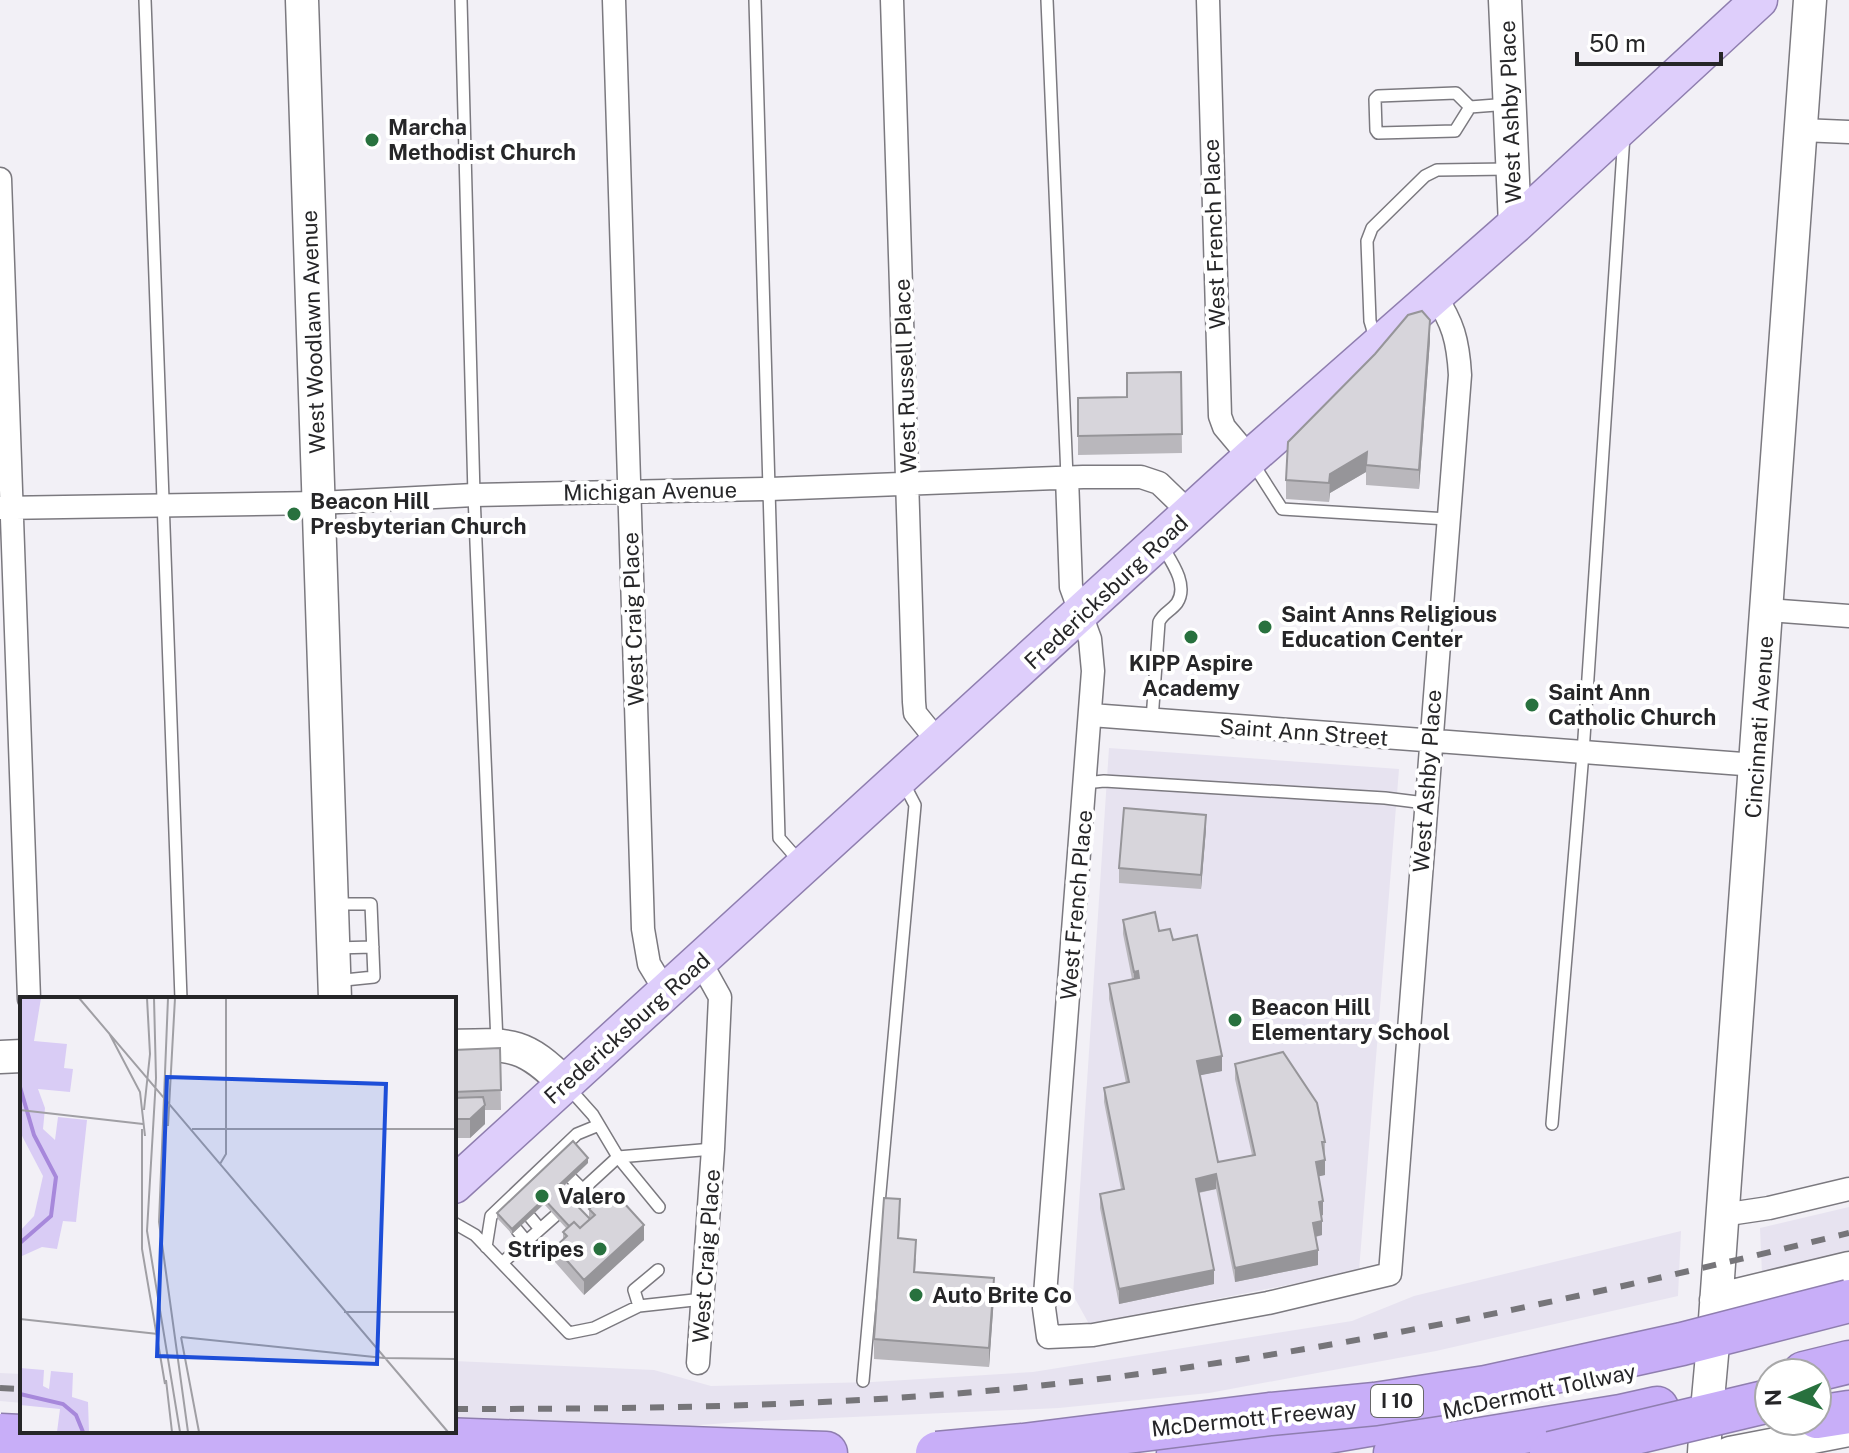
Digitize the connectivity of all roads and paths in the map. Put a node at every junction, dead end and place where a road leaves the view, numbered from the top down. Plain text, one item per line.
1 (145, 0) edge
2 (302, 0) edge
3 (461, 0) edge
4 (614, 0) edge
5 (755, 0) edge
6 (892, 0) edge
7 (1047, 0) edge
8 (1208, 0) edge
9 (1505, 0) edge
10 (1759, 0) edge
11 (1810, 0) edge
12 (1510, 104) junction
13 (1470, 107) junction
14 (1625, 121) junction
15 (1801, 130) junction
16 (1849, 132) edge
17 (1512, 169) junction
18 (0, 179) edge
19 (1515, 225) junction
20 (1434, 294) junction
21 (1377, 346) junction
22 (1250, 458) junction
23 (1067, 477) junction
24 (909, 484) junction
25 (770, 489) junction
26 (629, 492) junction
27 (474, 495) junction
28 (319, 503) junction
29 (165, 504) junction
30 (6, 508) edge
31 (1190, 513) junction
32 (1448, 519) junction
33 (1160, 542) junction
34 (1768, 610) junction
35 (1080, 614) junction
36 (1849, 616) edge
37 (1091, 715) junction
38 (1152, 720) junction
39 (1430, 742) junction
40 (940, 744) junction
41 (1583, 753) junction
42 (1756, 765) junction
43 (901, 778) junction
44 (1085, 783) junction
45 (1425, 803) junction
46 (804, 867) junction
47 (332, 904) junction
48 (373, 947) junction
49 (334, 948) junction
50 (700, 961) junction
51 (335, 990) edge
52 (666, 992) junction
53 (29, 997) edge
54 (181, 997) edge
55 (497, 1045) junction
56 (456, 1046) edge
57 (20, 1056) edge
58 (0, 1057) edge
59 (565, 1084) junction
60 (1552, 1124) dead end
61 (599, 1125) junction
62 (713, 1149) junction
63 (618, 1157) junction
64 (586, 1165) edge
65 (597, 1176) junction
66 (572, 1179) edge
67 (456, 1183) edge
68 (1849, 1189) edge
69 (583, 1190) junction
70 (569, 1202) edge
71 (659, 1207) dead end
72 (1722, 1215) junction
73 (555, 1216) edge
74 (530, 1217) edge
75 (456, 1224) edge
76 (540, 1229) junction
77 (517, 1230) edge
78 (526, 1241) junction
79 (486, 1247) junction
80 (503, 1262) junction
81 (1849, 1268) edge
82 (658, 1270) dead end
83 (1390, 1274) joint
84 (703, 1299) junction
85 (1716, 1300) junction
86 (1849, 1301) edge
87 (639, 1306) junction
88 (1849, 1318) edge
89 (698, 1363) dead end
90 (863, 1381) dead end
91 (1753, 1385) edge
92 (1753, 1405) edge
93 (0, 1418) edge
94 (20, 1419) edge
95 (1753, 1429) edge
96 (1849, 1430) edge
97 (276, 1433) edge
98 (0, 1435) edge
99 (328, 1442) edge
100 (381, 1453) edge
101 (826, 1453) edge
102 (937, 1453) edge
103 (1178, 1453) edge
104 (1395, 1453) edge
105 (1551, 1453) edge
106 (1619, 1453) edge
107 (1704, 1453) edge
108 (1730, 1453) edge

1 - 29 lane
2 - 28 street, West Woodlawn Avenue
3 - 27 lane
4 - 26 street, West Craig Place
5 - 25 lane
6 - 24 street, West Russell Place
7 - 23 lane
8 - 22 street, West French Place
9 - 12 street, West Ashby Place
10 - 14 main road, Fredericksburg Road
11 - 15 street, Cincinnati Avenue
12 - 13 lane
12 - 17 street, West Ashby Place
13 - 13 lane
14 - 19 main road, Fredericksburg Road
14 - 41 lane
15 - 16 street
15 - 34 street, Cincinnati Avenue
17 - 19 street, West Ashby Place
17 - 21 lane
18 - 30 street
19 - 20 main road, Fredericksburg Road
20 - 21 main road, Fredericksburg Road
20 - 32 street, West Ashby Place
21 - 22 main road, Fredericksburg Road
22 - 31 main road, Fredericksburg Road
22 - 32 lane
23 - 24 street, Michigan Avenue
23 - 31 street, Michigan Avenue
23 - 35 street, West French Place
24 - 25 street, Michigan Avenue
24 - 40 street, West Russell Place
25 - 26 street, Michigan Avenue
25 - 46 lane
26 - 27 street, Michigan Avenue
26 - 52 street, West Craig Place
27 - 28 street, Michigan Avenue
27 - 55 lane
28 - 29 street, Michigan Avenue
28 - 47 street, West Woodlawn Avenue
29 - 30 street, Michigan Avenue
29 - 54 lane
30 - 53 street
31 - 33 main road, Fredericksburg Road
32 - 39 street, West Ashby Place
33 - 35 main road, Fredericksburg Road
33 - 38 lane
34 - 36 street
34 - 42 street, Cincinnati Avenue
35 - 37 street, West French Place
35 - 40 main road, Fredericksburg Road
37 - 38 street, Saint Ann Street
37 - 44 street, West French Place
38 - 39 street, Saint Ann Street
39 - 41 street, Saint Ann Street
39 - 45 street, West Ashby Place
40 - 43 main road, Fredericksburg Road
41 - 42 street, Saint Ann Street
41 - 60 lane
42 - 72 street, Cincinnati Avenue
43 - 46 main road, Fredericksburg Road
43 - 90 lane
44 - 45 lane
44 - 83 street, West French Place
45 - 83 street, West Ashby Place
46 - 50 main road, Fredericksburg Road
47 - 48 lane
47 - 49 street, West Woodlawn Avenue
48 - 49 lane
48 - 51 lane
49 - 51 street, West Woodlawn Avenue
50 - 52 main road, Fredericksburg Road
50 - 62 street, West Craig Place
52 - 59 main road, Fredericksburg Road
55 - 56 street
55 - 59 street
57 - 58 street
59 - 61 lane
59 - 67 main road, Fredericksburg Road
61 - 63 lane
61 - 79 lane
62 - 63 lane
62 - 84 street, West Craig Place
63 - 65 lane
63 - 71 lane
64 - 65 lane
65 - 69 lane
66 - 69 lane
68 - 72 street
69 - 70 lane
72 - 85 street, Cincinnati Avenue
73 - 76 lane
74 - 76 lane
75 - 79 lane
76 - 78 lane
77 - 78 lane
78 - 80 lane
79 - 80 lane
80 - 87 lane
81 - 85 street
82 - 87 lane
84 - 87 lane
84 - 89 street, West Craig Place
85 - 107 street, Cincinnati Avenue, bridge
86 - 102 highway, McDermott Freeway / I 10, bridge
88 - 103 highway, McDermott Tollway
91 - 104 highway, McDermott Tollway
92 - 105 highway, bridge
93 - 94 street
95 - 106 highway
96 - 108 street
97 - 99 street
98 - 100 highway, bridge
99 - 101 highway

